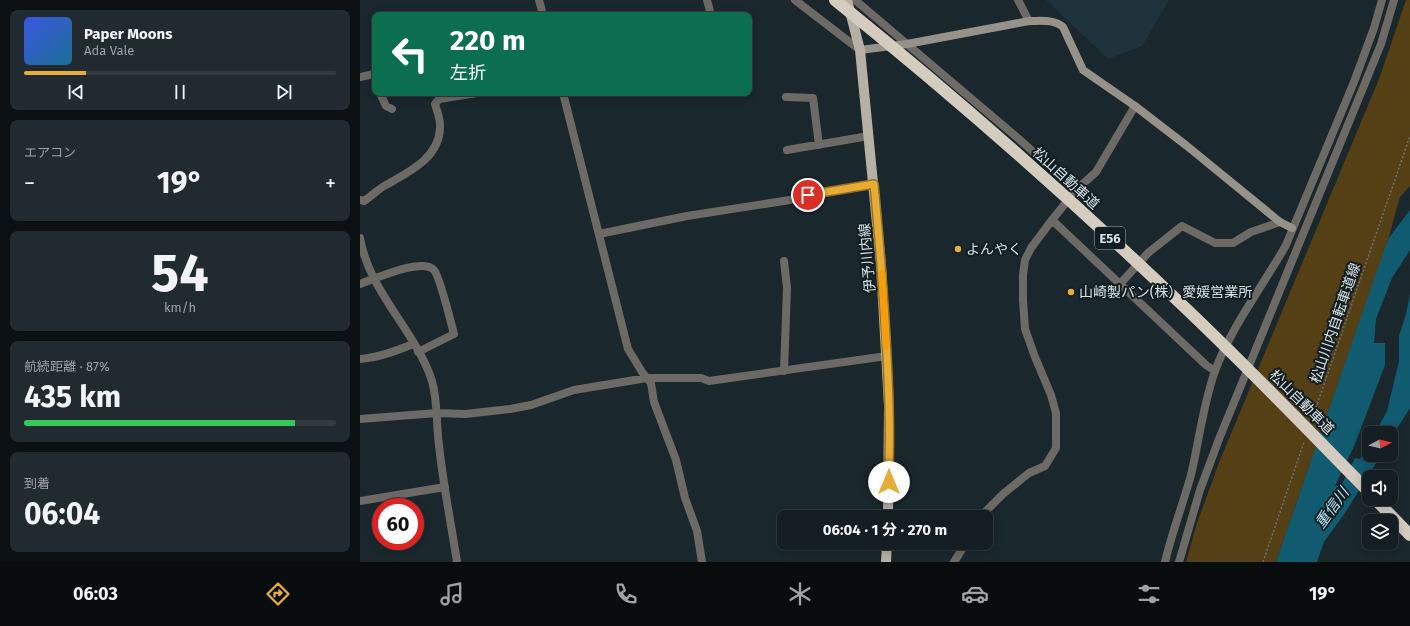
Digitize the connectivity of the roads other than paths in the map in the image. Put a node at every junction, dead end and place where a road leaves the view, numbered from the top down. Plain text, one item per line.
1 (539, 0) edge
2 (707, 0) edge
3 (795, 0) edge
4 (835, 0) edge
5 (848, 0) edge
6 (855, 0) edge
7 (1018, 0) edge
8 (1382, 0) edge
9 (1394, 0) edge
10 (542, 12) edge
11 (710, 12) edge
12 (1030, 21) junction
13 (907, 44) junction
14 (860, 50) junction
15 (372, 74) edge
16 (360, 77) edge
17 (381, 96) edge
18 (458, 96) edge
19 (564, 96) edge
20 (786, 97) dead end
21 (1135, 106) junction
22 (392, 109) dead end
23 (869, 136) junction
24 (819, 145) junction
25 (786, 150) dead end
26 (874, 184) junction
27 (1076, 190) junction
28 (360, 200) edge
29 (1052, 220) junction
30 (1280, 222) junction
31 (1292, 228) junction
32 (599, 234) junction
33 (360, 238) edge
34 (784, 261) dead end
35 (375, 279) junction
36 (360, 284) edge
37 (1120, 284) junction
38 (416, 348) junction
39 (887, 356) junction
40 (360, 359) edge
41 (784, 370) junction
42 (1215, 371) junction
43 (647, 378) junction
44 (437, 413) junction
45 (360, 419) edge
46 (1362, 485) edge
47 (445, 488) junction
48 (360, 501) edge
49 (1382, 506) edge
50 (888, 510) edge
51 (987, 510) edge
52 (1410, 536) edge
53 (887, 550) edge
54 (962, 550) edge
55 (457, 562) edge
56 (702, 562) edge
57 (886, 562) edge
58 (954, 562) edge
59 (1165, 562) edge
60 (1179, 562) edge

1 - 10 street
2 - 11 street
3 - 14 street
4 - 46 highway, 松山自動車道 / E56
5 - 14 main road, 伊予川内線
6 - 13 street
7 - 12 street
8 - 31 street
9 - 60 street
12 - 13 street
12 - 21 street
13 - 14 street
13 - 27 street
14 - 23 main road, 伊予川内線
15 - 16 street
17 - 22 street
18 - 28 street
19 - 32 street
20 - 24 street
21 - 27 street
21 - 30 street
23 - 24 street
23 - 26 main road, 伊予川内線
24 - 25 street
26 - 32 street
26 - 39 main road, 伊予川内線
27 - 29 street
29 - 37 street
29 - 51 street
30 - 31 street
30 - 37 street
31 - 42 street
32 - 43 street
33 - 35 street
34 - 41 street
35 - 36 street
35 - 38 street
35 - 38 street
37 - 42 street
38 - 40 street
38 - 44 street
39 - 41 street
39 - 50 main road, 伊予川内線
41 - 43 street
42 - 59 street
43 - 44 street
43 - 56 street
44 - 45 street
44 - 47 street
47 - 48 street
47 - 55 street
49 - 52 highway
53 - 57 main road
54 - 58 street

